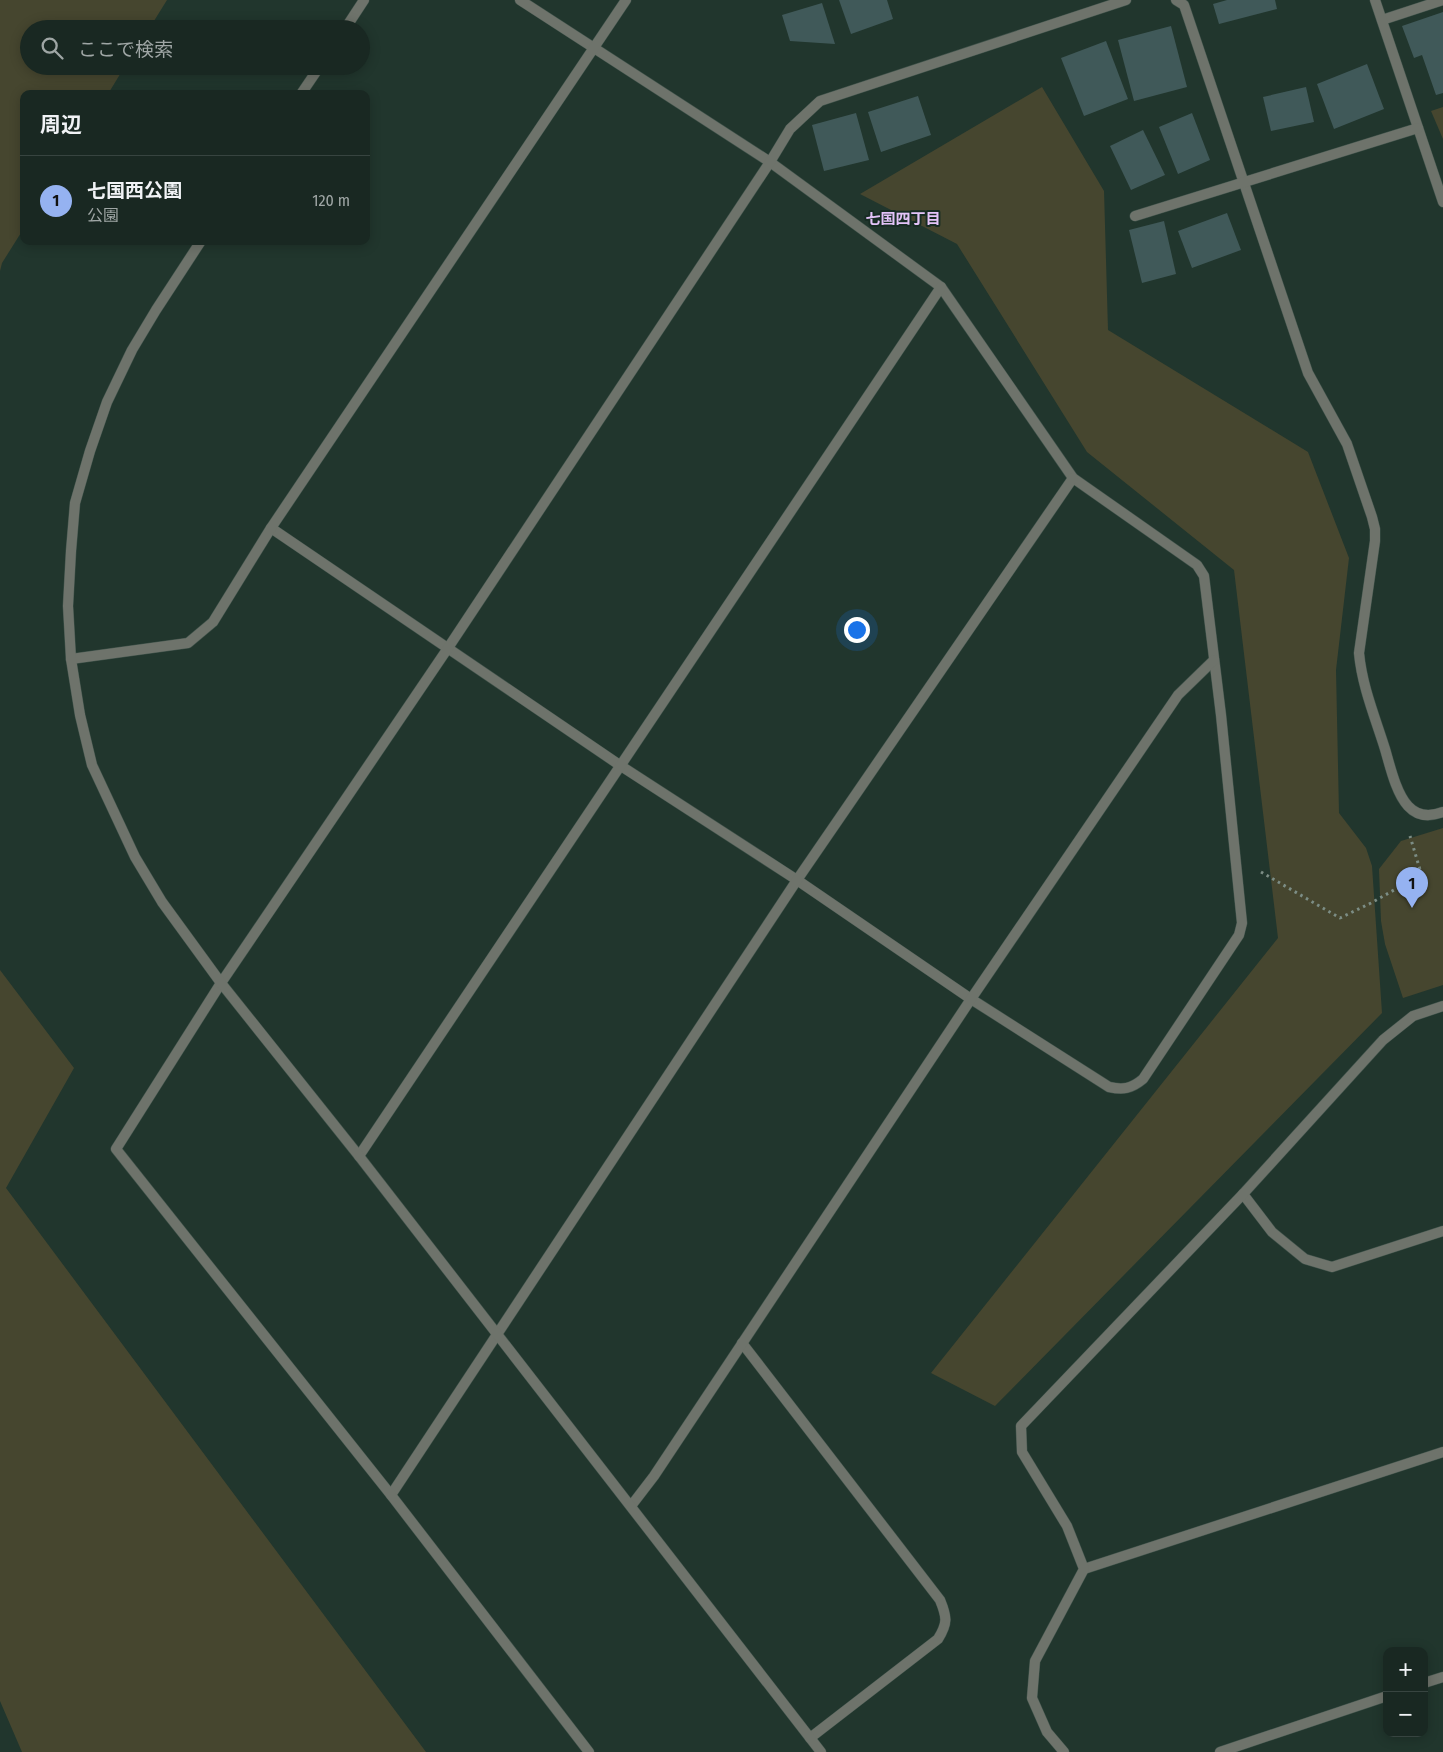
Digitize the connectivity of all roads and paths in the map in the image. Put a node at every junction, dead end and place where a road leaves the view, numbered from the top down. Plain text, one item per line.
1 (364, 0) edge
2 (520, 0) edge
3 (626, 0) edge
4 (1126, 0) edge
5 (1176, 0) edge
6 (1375, 0) edge
7 (1443, 0) edge
8 (351, 20) edge
9 (1382, 20) junction
10 (593, 47) junction
11 (314, 75) edge
12 (304, 90) edge
13 (1418, 128) junction
14 (770, 162) junction
15 (1245, 182) junction
16 (1443, 202) edge
17 (1135, 216) dead end
18 (198, 245) edge
19 (941, 287) junction
20 (1073, 478) junction
21 (272, 528) junction
22 (448, 648) junction
23 (71, 659) junction
24 (1214, 660) junction
25 (621, 766) junction
26 (1443, 812) edge
27 (1418, 814) junction
28 (1262, 872) dead end
29 (797, 880) junction
30 (221, 984) junction
31 (971, 999) junction
32 (1443, 1006) edge
33 (360, 1156) junction
34 (1243, 1194) junction
35 (1443, 1231) edge
36 (496, 1333) junction
37 (742, 1343) junction
38 (1443, 1452) edge
39 (390, 1495) junction
40 (631, 1506) junction
41 (1084, 1569) junction
42 (1443, 1677) edge
43 (1428, 1682) edge
44 (1383, 1697) edge
45 (810, 1738) junction
46 (589, 1752) edge
47 (821, 1752) edge
48 (1064, 1752) edge
49 (1220, 1752) edge

1 - 8 street
2 - 10 street
3 - 10 street
4 - 14 street
5 - 15 street
6 - 9 street
7 - 9 street
9 - 13 street
10 - 14 street
10 - 21 street
11 - 12 street
13 - 15 street
13 - 16 street
14 - 19 street
14 - 22 street
15 - 17 street
15 - 27 street
18 - 23 street
19 - 20 street
19 - 25 street
20 - 24 street
20 - 29 street
21 - 22 street
21 - 23 street
22 - 25 street
22 - 30 street
23 - 30 street
24 - 31 street
24 - 31 street
25 - 29 street
25 - 33 street
26 - 27 street
27 - 28 path
29 - 31 street
29 - 36 street
30 - 33 street
30 - 39 street
31 - 37 street
32 - 34 street
33 - 36 street
34 - 35 street
34 - 41 street
36 - 39 street
36 - 40 street
37 - 40 street
37 - 45 street
38 - 41 street
39 - 46 street
40 - 45 street
41 - 48 street
42 - 43 street
44 - 49 street
45 - 47 street

